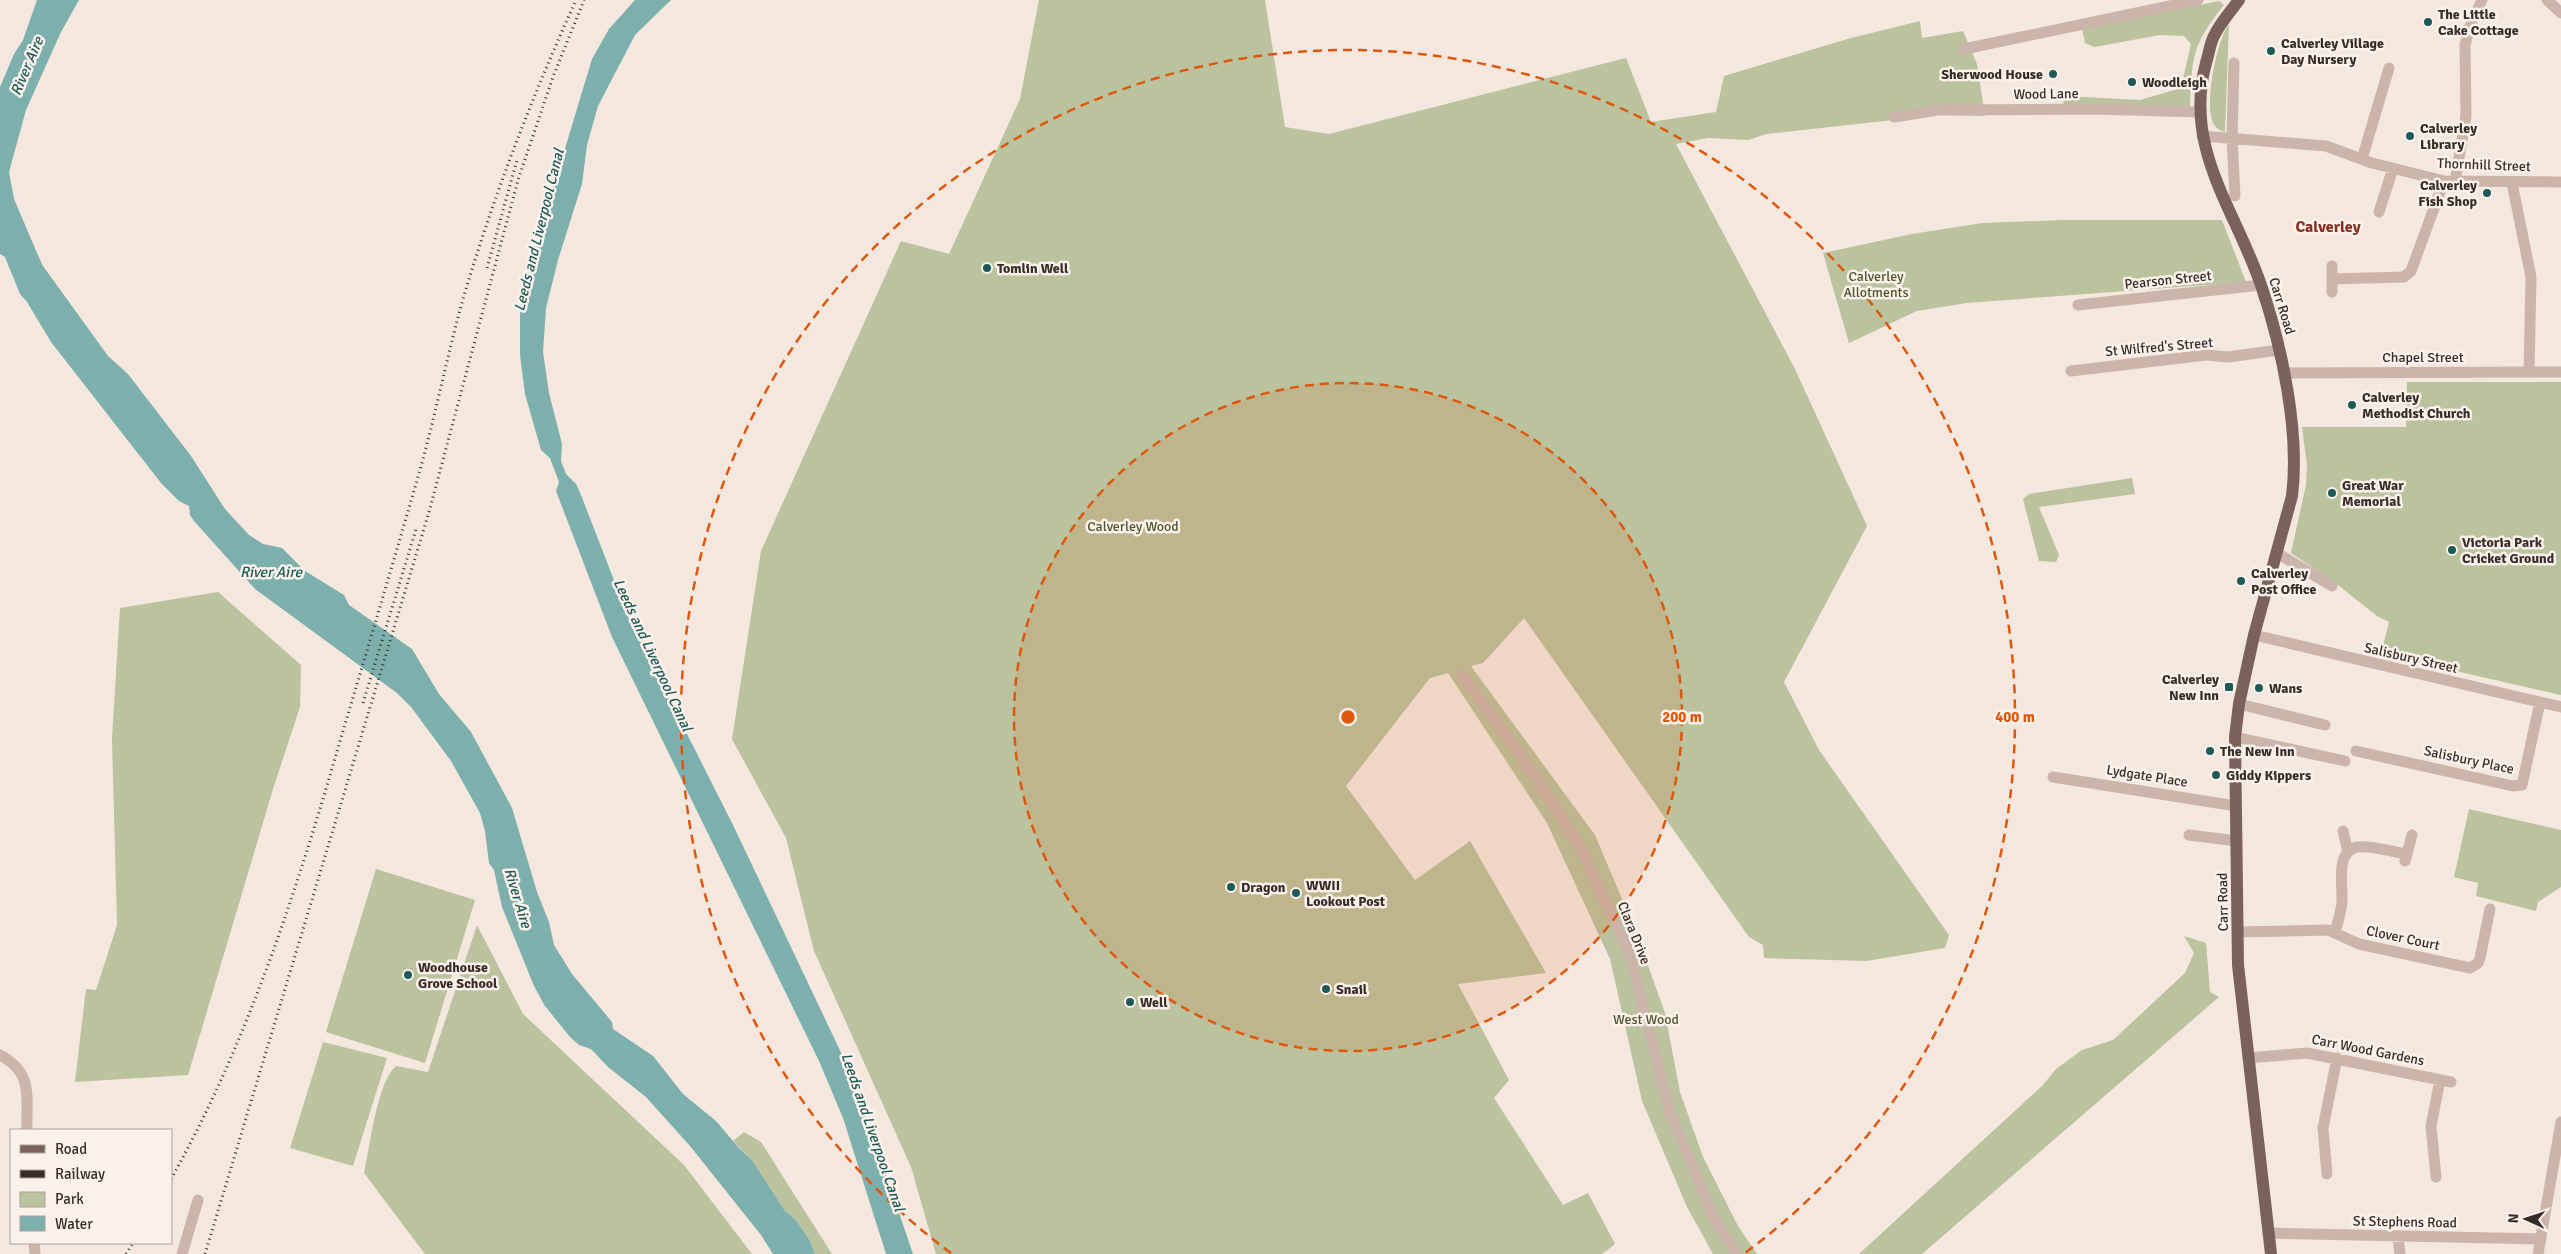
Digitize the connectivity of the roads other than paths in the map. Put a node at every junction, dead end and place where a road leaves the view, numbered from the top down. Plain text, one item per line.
1 (2198, 0) edge
2 (2239, 0) edge
3 (2482, 0) edge
4 (2546, 0) edge
5 (2561, 13) edge
6 (1964, 49) dead end
7 (2234, 63) dead end
8 (2389, 68) dead end
9 (2199, 112) junction
10 (1894, 117) dead end
11 (2202, 136) junction
12 (2232, 138) junction
13 (2362, 159) junction
14 (2393, 168) junction
15 (2450, 181) junction
16 (2561, 182) edge
17 (2512, 183) junction
18 (2235, 196) dead end
19 (2379, 212) dead end
20 (2332, 266) dead end
21 (2332, 279) junction
22 (2261, 286) junction
23 (2332, 292) dead end
24 (2078, 305) dead end
25 (2279, 350) junction
26 (2071, 371) dead end
27 (2529, 372) junction
28 (2561, 372) edge
29 (2284, 373) junction
30 (2277, 553) junction
31 (2332, 586) dead end
32 (2254, 635) junction
33 (1462, 675) dead end
34 (2540, 702) junction
35 (2239, 704) junction
36 (2561, 707) edge
37 (2325, 725) dead end
38 (2235, 737) junction
39 (2356, 751) dead end
40 (2345, 762) dead end
41 (2053, 777) dead end
42 (2236, 806) junction
43 (2343, 831) dead end
44 (2189, 835) dead end
45 (2412, 835) dead end
46 (2237, 841) junction
47 (2348, 852) junction
48 (2490, 909) dead end
49 (2238, 932) junction
50 (2335, 932) junction
51 (0, 1055) edge
52 (2248, 1058) junction
53 (2337, 1058) junction
54 (2561, 1122) edge
55 (27, 1129) edge
56 (2327, 1174) dead end
57 (2436, 1177) dead end
58 (198, 1200) dead end
59 (2268, 1233) junction
60 (2398, 1238) junction
61 (2541, 1239) junction
62 (182, 1254) edge
63 (1737, 1254) edge
64 (2271, 1254) edge
65 (2400, 1254) edge
66 (2538, 1254) edge

1 - 6 street
2 - 9 main road, Carr Road
3 - 15 street
4 - 5 street
7 - 12 street
8 - 13 street
9 - 10 street, Wood Lane
9 - 11 main road, Carr Road
11 - 12 street, Thornhill Street
11 - 22 main road, Carr Road
12 - 13 street, Thornhill Street
12 - 18 street
13 - 14 street, Thornhill Street
14 - 15 street, Thornhill Street
14 - 19 street
15 - 17 street, Thornhill Street
15 - 21 street
16 - 17 street, Thornhill Street
17 - 27 street
20 - 21 street
21 - 23 street
22 - 24 street, Pearson Street
22 - 25 main road, Carr Road
25 - 26 street, St Wilfred's Street
25 - 29 main road, Carr Road
27 - 28 street, Chapel Street
27 - 29 street, Chapel Street
29 - 30 main road, Carr Road
30 - 31 street
30 - 32 main road, Carr Road
32 - 34 street, Salisbury Street
32 - 35 main road, Carr Road
33 - 63 street, Clara Drive
34 - 36 street, Salisbury Street
34 - 39 street, Salisbury Place
35 - 37 street
35 - 38 main road, Carr Road
38 - 40 street
38 - 42 main road, Carr Road
41 - 42 street, Lydgate Place
42 - 46 main road, Carr Road
43 - 47 street
44 - 46 street
45 - 47 street
46 - 49 main road, Carr Road
47 - 50 street
48 - 50 street, Clover Court
49 - 50 street, Clover Court
49 - 52 main road, Carr Road
51 - 55 street
52 - 53 street, Carr Wood Gardens
52 - 59 main road, Carr Road
53 - 56 street
53 - 57 street, Carr Wood Gardens
54 - 61 street
58 - 62 street
59 - 60 street, St Stephens Road
59 - 64 main road, Carr Road
60 - 61 street, St Stephens Road
60 - 65 street
61 - 66 street

